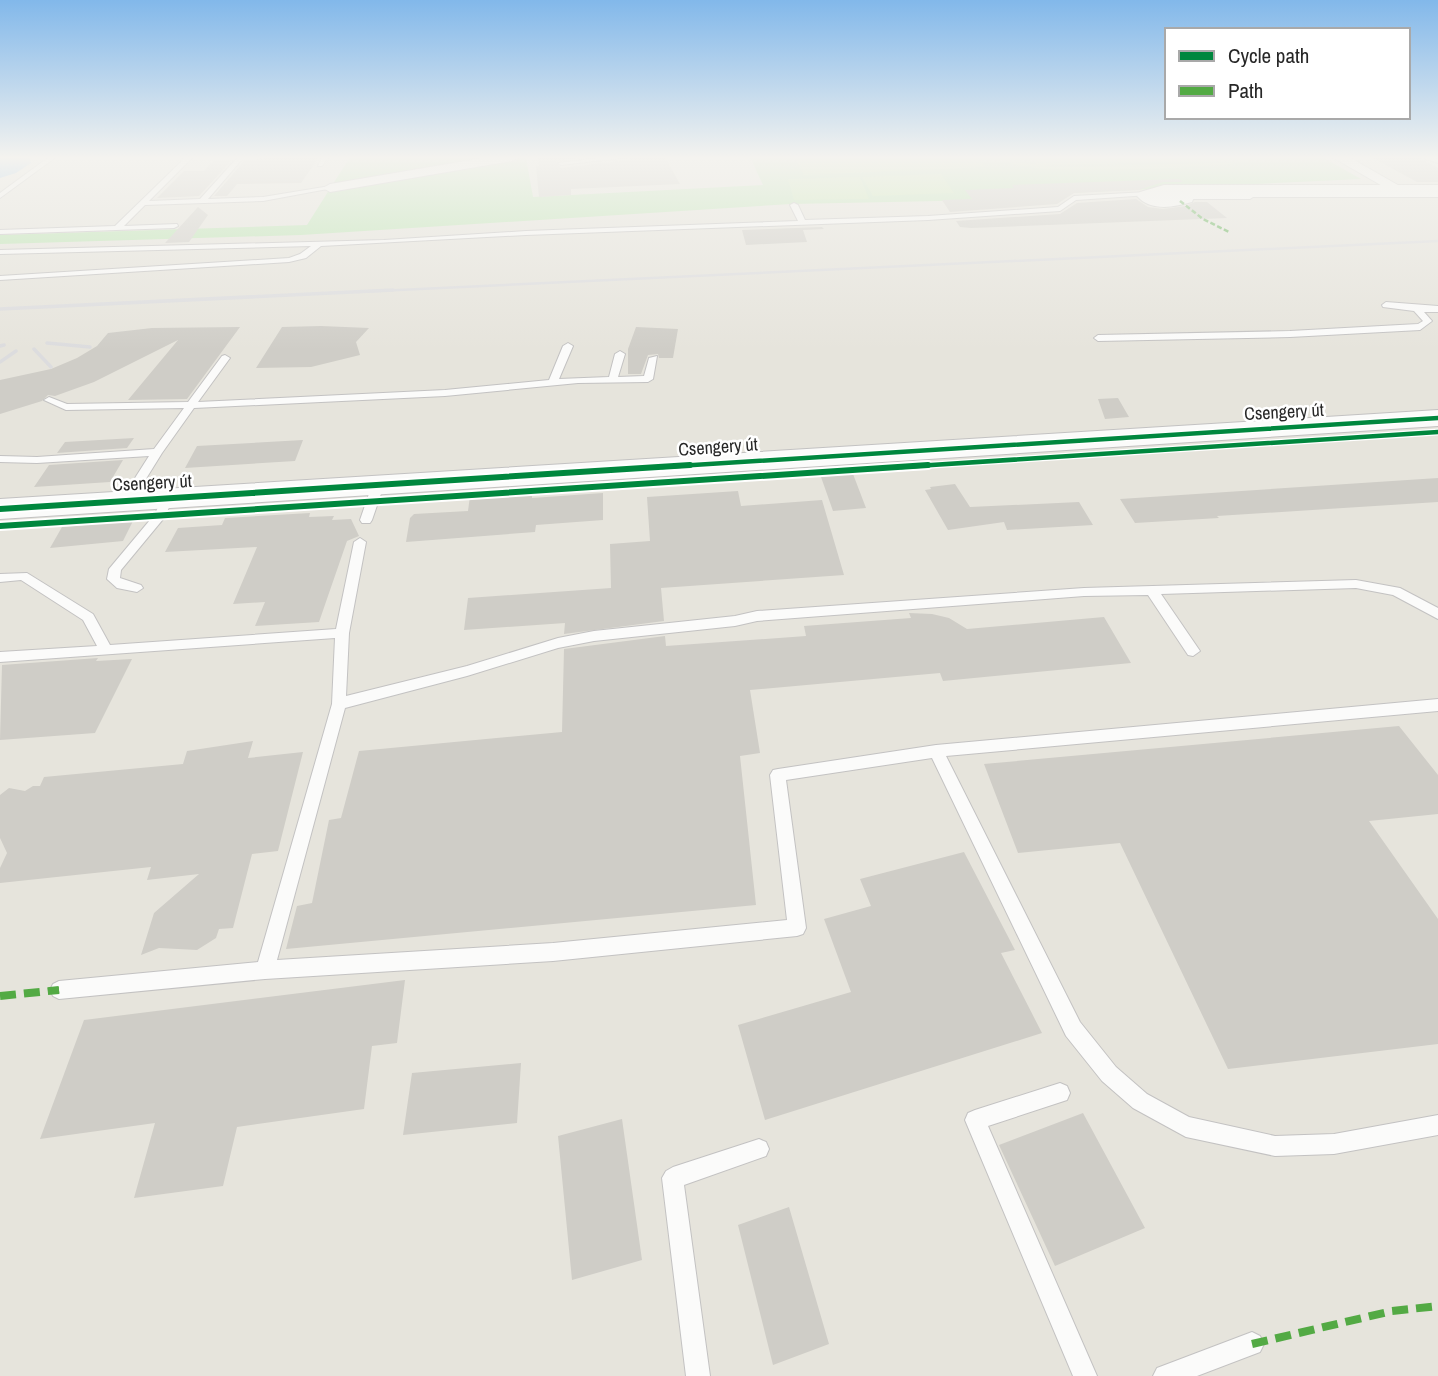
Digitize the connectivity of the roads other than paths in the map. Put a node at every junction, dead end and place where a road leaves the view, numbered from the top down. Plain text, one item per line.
1 (124, 221) edge
2 (827, 221) edge
3 (802, 222) joint
4 (174, 226) dead end
5 (118, 227) junction
6 (0, 232) edge
7 (319, 244) junction
8 (0, 252) edge
9 (0, 278) edge
10 (1386, 305) dead end
11 (1417, 309) junction
12 (1438, 309) edge
13 (1098, 338) dead end
14 (568, 346) dead end
15 (620, 354) dead end
16 (225, 358) dead end
17 (654, 358) dead end
18 (613, 379) junction
19 (553, 382) junction
20 (49, 400) dead end
21 (191, 405) junction
22 (1438, 418) edge
23 (157, 452) junction
24 (0, 459) edge
25 (378, 485) junction
26 (167, 499) junction
27 (127, 500) junction
28 (0, 509) edge
29 (366, 520) dead end
30 (360, 542) dead end
31 (0, 578) edge
32 (137, 588) dead end
33 (1151, 589) junction
34 (1438, 614) edge
35 (342, 633) junction
36 (106, 650) junction
37 (1193, 651) dead end
38 (0, 657) edge
39 (339, 705) junction
40 (1438, 705) edge
41 (936, 751) junction
42 (265, 970) junction
43 (59, 990) dead end
44 (1060, 1093) dead end
45 (1438, 1125) edge
46 (759, 1149) dead end
47 (1252, 1344) dead end
48 (698, 1376) edge
49 (1085, 1376) edge
50 (1165, 1376) edge

1 - 5 lane
2 - 3 lane
3 - 7 lane
4 - 5 lane
5 - 6 lane
7 - 8 lane
7 - 9 lane
10 - 11 lane
11 - 12 lane
11 - 13 lane
14 - 19 lane
15 - 18 lane
16 - 21 lane
17 - 18 lane
18 - 19 lane
19 - 21 lane
20 - 21 lane
21 - 23 lane
22 - 25 main road, Csengery út
23 - 24 lane
23 - 27 lane
25 - 26 main road, Csengery út
25 - 29 lane
26 - 27 main road, Csengery út
26 - 32 lane
27 - 28 main road, Csengery út
30 - 35 lane
31 - 36 lane
33 - 34 lane
33 - 37 lane
33 - 39 lane
35 - 36 lane
35 - 39 lane
36 - 38 lane
39 - 42 lane
40 - 41 lane
41 - 42 lane
41 - 45 lane
42 - 43 lane
44 - 49 lane
46 - 48 lane
47 - 50 lane

